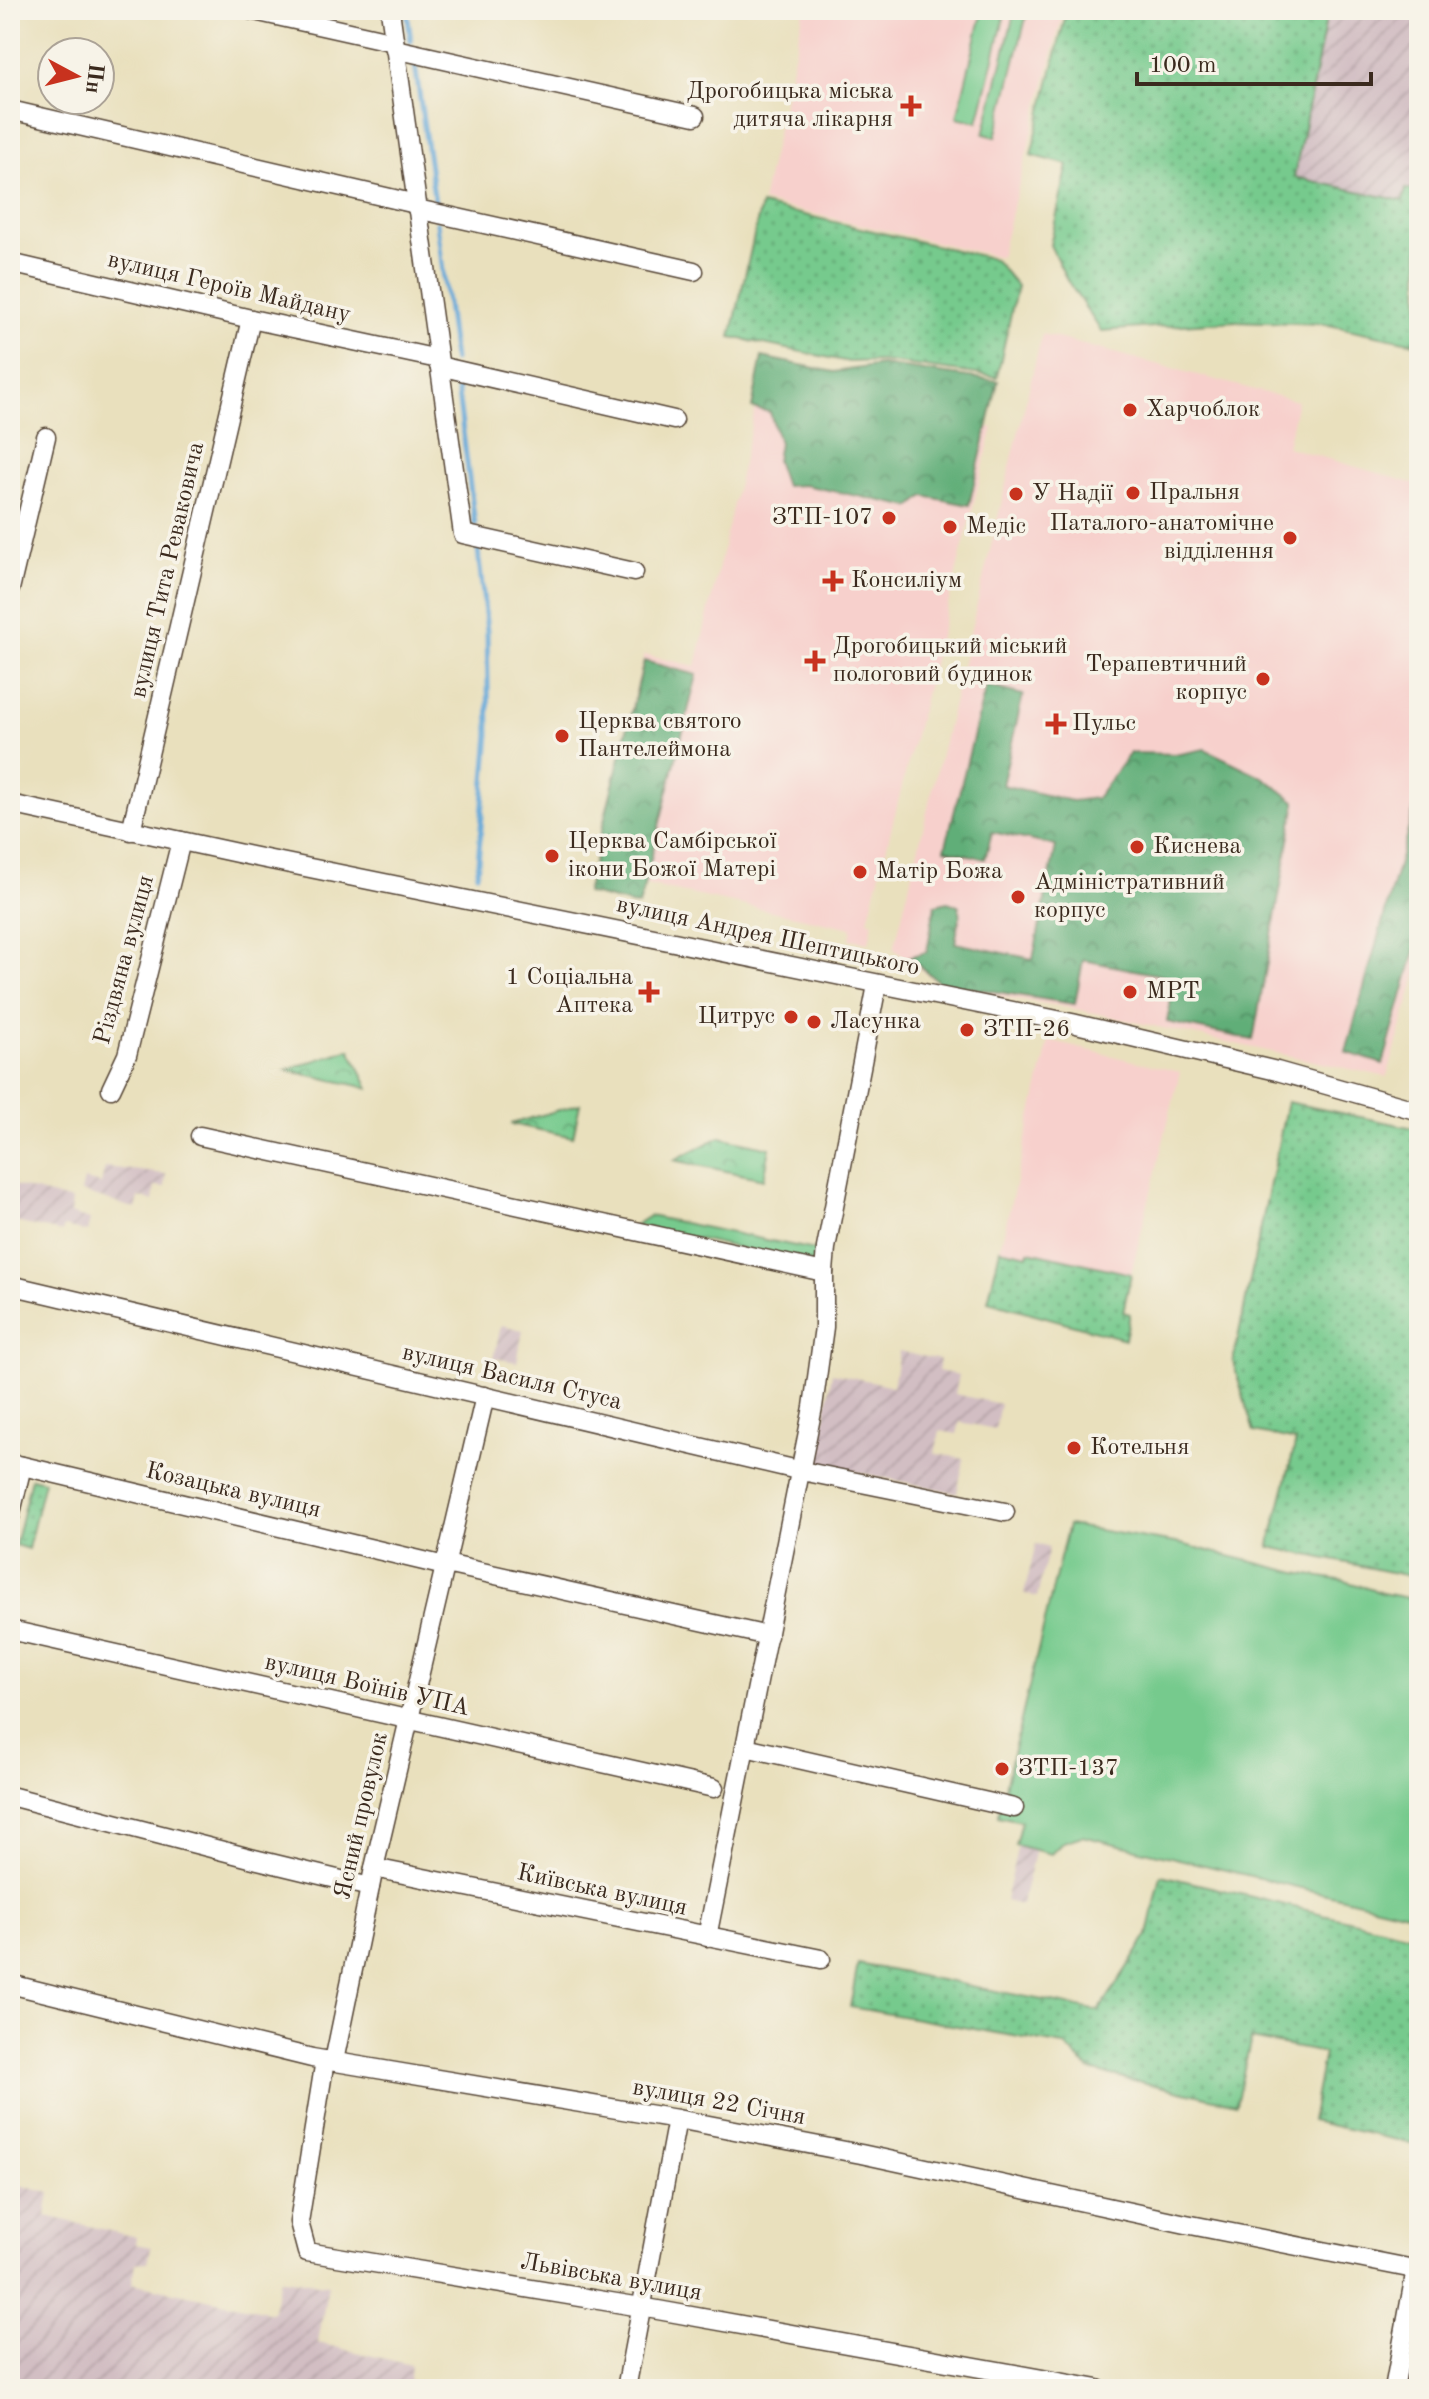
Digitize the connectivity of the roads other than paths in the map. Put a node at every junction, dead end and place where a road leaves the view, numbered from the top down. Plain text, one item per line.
1 (250, 10) edge
2 (390, 10) edge
3 (394, 46) junction
4 (10, 110) edge
5 (695, 116) dead end
6 (417, 207) junction
7 (10, 263) edge
8 (694, 271) dead end
9 (251, 319) junction
10 (438, 363) junction
11 (674, 420) dead end
12 (46, 437) dead end
13 (634, 572) dead end
14 (10, 589) edge
15 (10, 804) edge
16 (131, 831) junction
17 (181, 841) junction
18 (877, 985) junction
19 (111, 1089) dead end
20 (1419, 1111) edge
21 (200, 1136) dead end
22 (824, 1272) junction
23 (10, 1285) edge
24 (485, 1396) junction
25 (16, 1465) edge
26 (802, 1471) junction
27 (1005, 1512) dead end
28 (10, 1517) edge
29 (445, 1565) junction
30 (10, 1630) edge
31 (768, 1636) junction
32 (409, 1720) junction
33 (745, 1747) junction
34 (714, 1788) dead end
35 (10, 1796) edge
36 (1014, 1808) dead end
37 (372, 1878) junction
38 (707, 1937) junction
39 (821, 1959) dead end
40 (10, 1984) edge
41 (329, 2060) junction
42 (677, 2119) junction
43 (1418, 2270) edge
44 (641, 2307) junction
45 (626, 2389) edge
46 (1098, 2389) edge
47 (1394, 2389) edge

1 - 3 street
2 - 3 street
3 - 5 street
3 - 6 street
4 - 6 street
6 - 8 street
6 - 10 street
7 - 9 street, вулиця Героїв Майдану
9 - 10 street, вулиця Героїв Майдану
9 - 16 street, вулиця Тита Реваковича
10 - 11 street, вулиця Героїв Майдану
10 - 13 street
12 - 14 street
15 - 16 street, вулиця Андрея Шептицького
16 - 17 street, вулиця Андрея Шептицького
17 - 18 street, вулиця Андрея Шептицького
17 - 19 street, Різдвяна вулиця
18 - 20 street, вулиця Андрея Шептицького
18 - 22 street
21 - 22 street
22 - 26 street
23 - 24 street, вулиця Василя Стуса
24 - 26 street, вулиця Василя Стуса
24 - 29 street, Ясний провулок
25 - 28 street
25 - 29 street, Козацька вулиця
26 - 27 street, вулиця Василя Стуса
26 - 31 street
29 - 31 street, Козацька вулиця
29 - 32 street, Ясний провулок
30 - 32 street, вулиця Воїнів УПА
31 - 33 street
32 - 34 street, вулиця Воїнів УПА
32 - 37 street, Ясний провулок
33 - 36 street
33 - 38 street
35 - 37 street, Київська вулиця
37 - 38 street, Київська вулиця
37 - 41 street, Ясний провулок
38 - 39 street, Київська вулиця
40 - 41 street, вулиця 22 Січня
41 - 42 street, вулиця 22 Січня
41 - 44 street, Львівська вулиця
42 - 43 street, вулиця 22 Січня
42 - 44 street
43 - 47 street
44 - 45 street
44 - 46 street, Львівська вулиця

